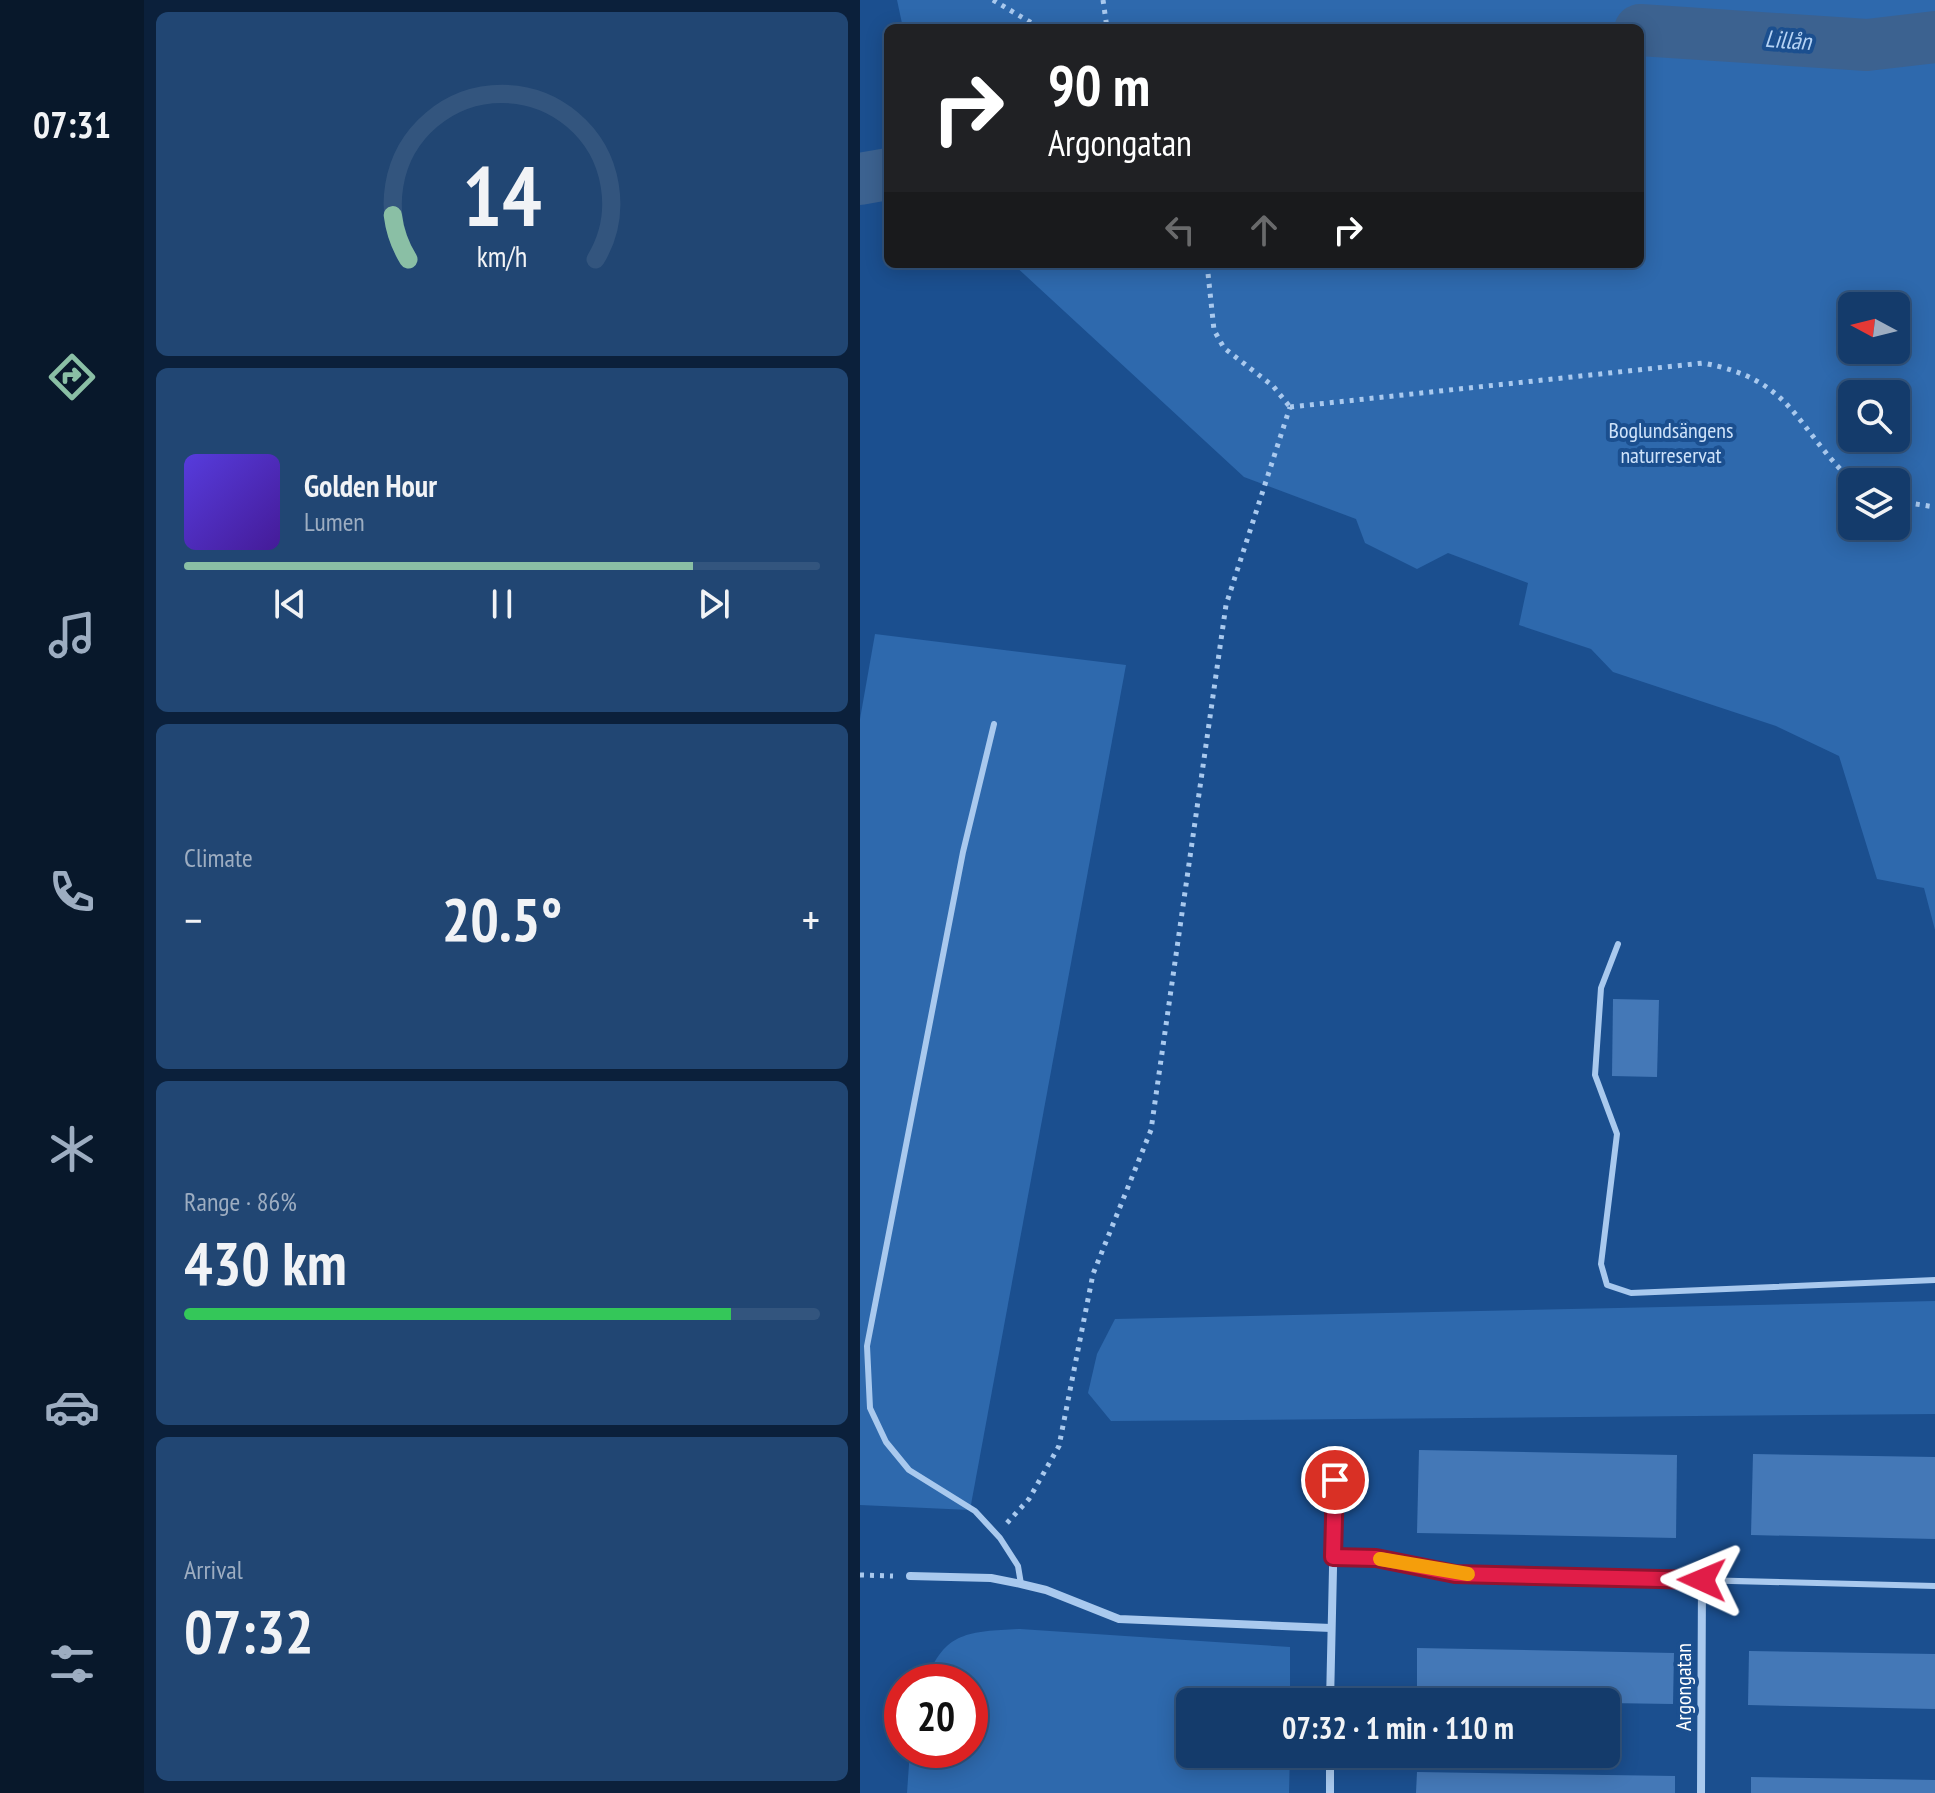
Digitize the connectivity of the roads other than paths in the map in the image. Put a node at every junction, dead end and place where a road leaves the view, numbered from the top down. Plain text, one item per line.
1 (994, 724) dead end
2 (1618, 944) dead end
3 (1935, 1280) edge
4 (1335, 1480) dead end
5 (1333, 1557) junction
6 (910, 1576) road end
7 (1702, 1580) junction
8 (1021, 1584) junction
9 (1935, 1586) edge
10 (1331, 1628) junction
11 (1330, 1688) edge
12 (1330, 1768) edge
13 (1330, 1793) edge
14 (1701, 1793) edge

1 - 8 lane
2 - 3 lane
4 - 5 street
5 - 7 lane
5 - 10 street
6 - 8 street
7 - 9 lane
7 - 14 street, Argongatan
8 - 10 street
10 - 11 street
12 - 13 street

